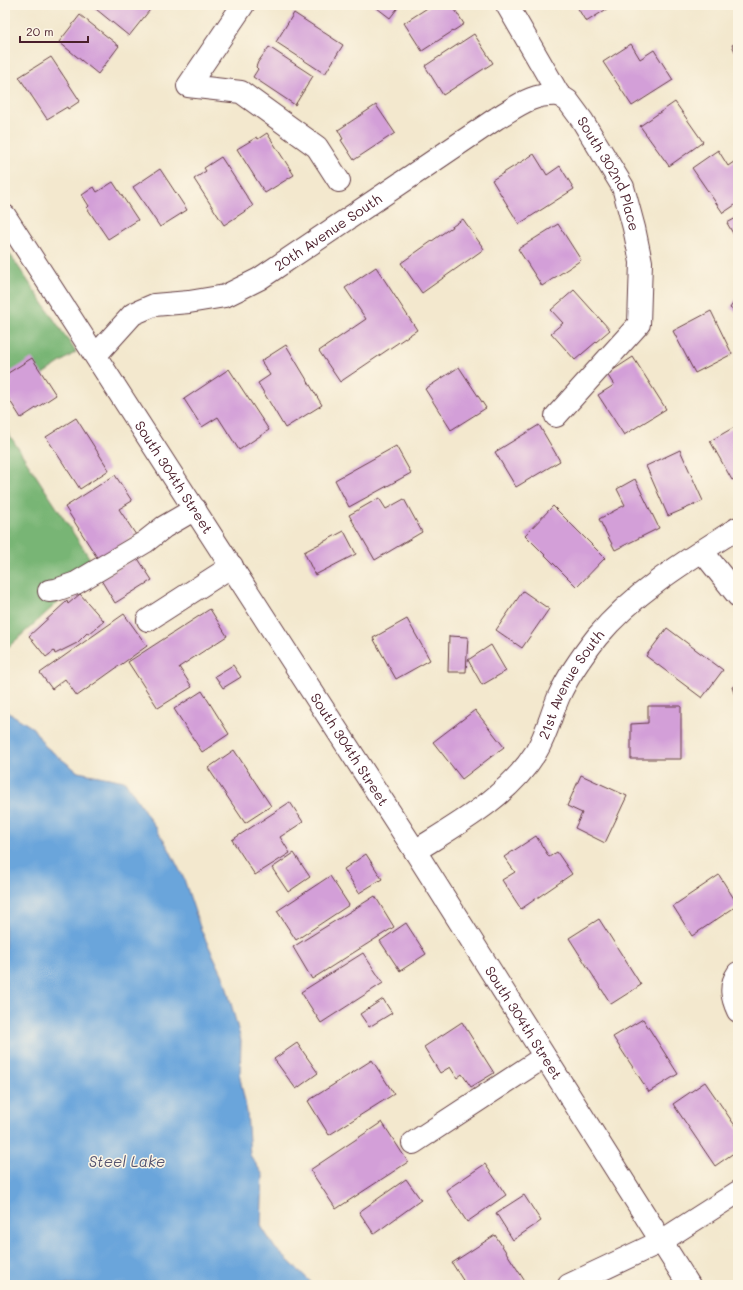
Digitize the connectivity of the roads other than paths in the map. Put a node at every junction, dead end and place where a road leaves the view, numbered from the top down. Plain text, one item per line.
1 (243, 5) edge
2 (507, 5) edge
3 (559, 94) junction
4 (339, 181) dead end
5 (5, 216) edge
6 (96, 355) junction
7 (556, 416) dead end
8 (195, 510) junction
9 (738, 528) edge
10 (702, 551) junction
11 (232, 566) junction
12 (49, 591) dead end
13 (738, 596) edge
14 (148, 620) dead end
15 (415, 851) junction
16 (738, 973) edge
17 (738, 1011) edge
18 (544, 1057) junction
19 (413, 1143) dead end
20 (738, 1192) edge
21 (660, 1242) junction
22 (569, 1285) edge
23 (689, 1285) edge

1 - 4 street
2 - 3 street, South 302nd Place
3 - 6 street, 20th Avenue South
3 - 7 street, South 302nd Place
5 - 6 street, South 304th Street
6 - 8 street, South 304th Street
8 - 11 street, South 304th Street
8 - 12 street
9 - 10 street, 21st Avenue South
10 - 13 street
10 - 15 street, 21st Avenue South
11 - 14 street
11 - 15 street, South 304th Street
15 - 18 street, South 304th Street
16 - 17 street
18 - 19 street
18 - 21 street, South 304th Street
20 - 21 street
21 - 22 street
21 - 23 street, South 304th Street

